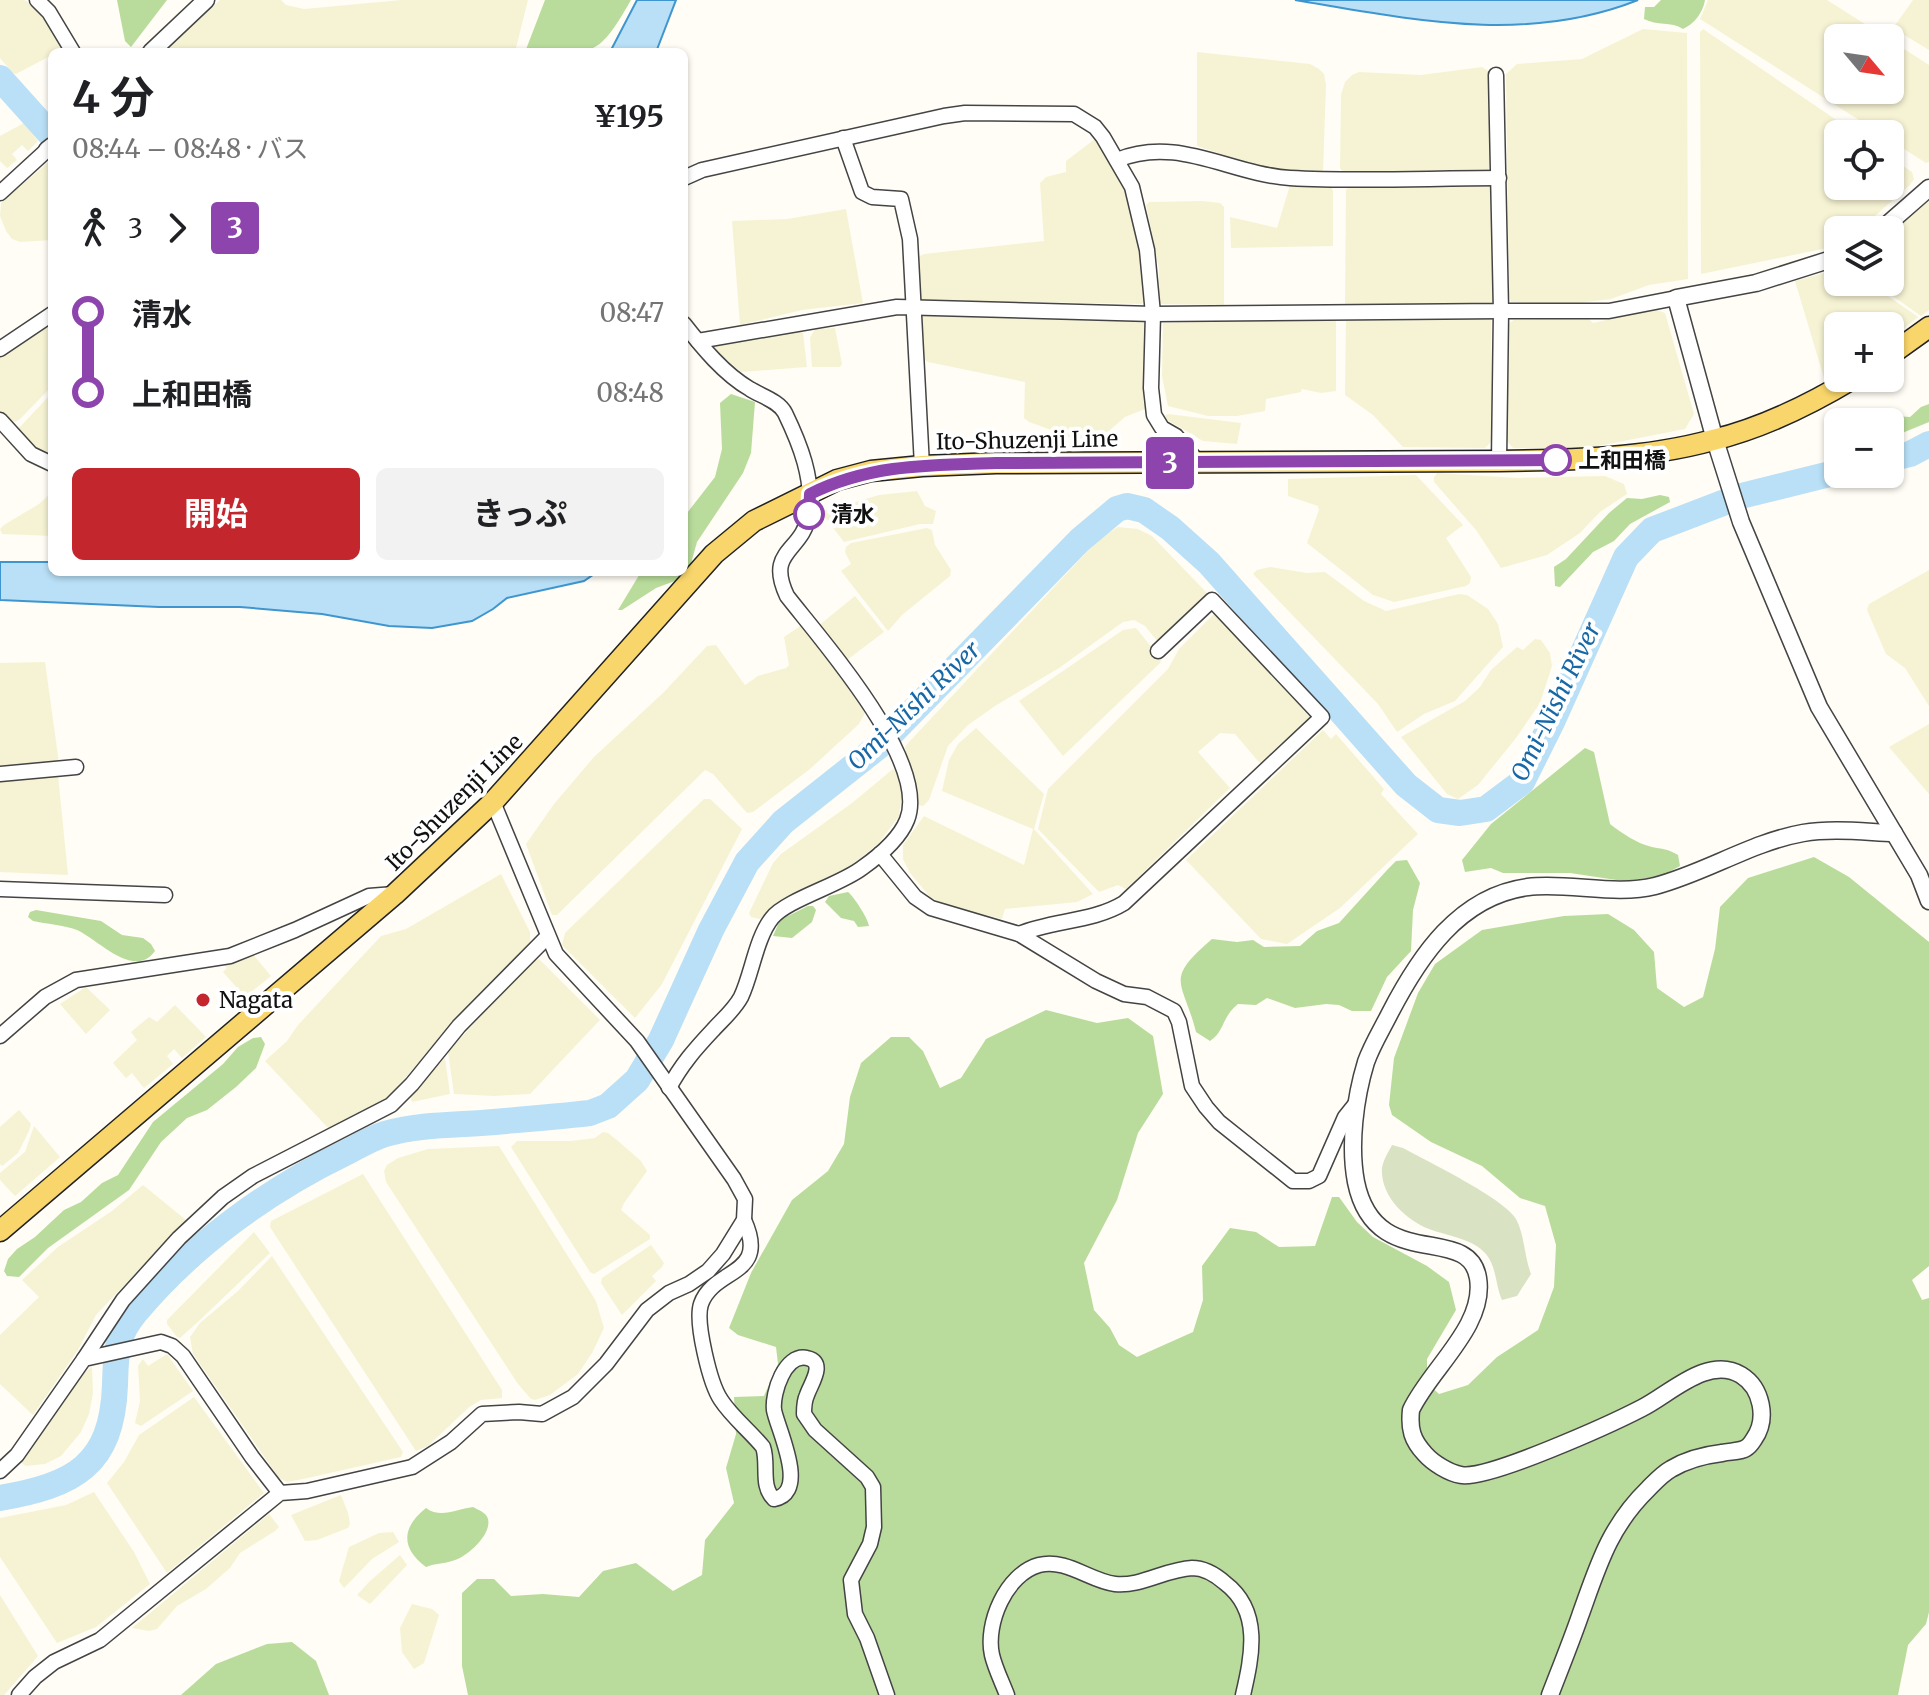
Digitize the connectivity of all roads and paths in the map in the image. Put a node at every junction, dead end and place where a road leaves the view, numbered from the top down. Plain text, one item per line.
1 (37, 0) edge
2 (206, 0) edge
3 (71, 48) edge
4 (155, 48) edge
5 (1496, 75) dead end
6 (843, 138) junction
7 (48, 150) edge
8 (1117, 160) junction
9 (688, 176) edge
10 (1499, 178) junction
11 (1929, 188) edge
12 (0, 193) edge
13 (1897, 216) edge
14 (1824, 261) edge
15 (1676, 298) junction
16 (913, 307) junction
17 (1501, 311) junction
18 (1153, 314) junction
19 (48, 317) edge
20 (1929, 327) edge
21 (688, 329) edge
22 (698, 341) junction
23 (1904, 345) edge
24 (0, 349) edge
25 (1827, 392) edge
26 (0, 420) edge
27 (1715, 440) junction
28 (1499, 461) junction
29 (48, 462) edge
30 (1199, 463) junction
31 (922, 466) junction
32 (810, 494) junction
33 (1158, 651) dead end
34 (76, 767) dead end
35 (0, 774) edge
36 (493, 802) junction
37 (1894, 833) junction
38 (880, 854) junction
39 (0, 889) edge
40 (395, 894) junction
41 (165, 895) dead end
42 (1929, 901) edge
43 (1019, 934) junction
44 (547, 937) junction
45 (0, 1036) edge
46 (666, 1083) junction
47 (1357, 1102) junction
48 (744, 1220) junction
49 (0, 1231) edge
50 (88, 1358) junction
51 (0, 1471) edge
52 (280, 1493) junction
53 (19, 1695) edge
54 (887, 1695) edge
55 (1007, 1695) edge
56 (1243, 1695) edge
57 (1550, 1695) edge

1 - 3 street
2 - 4 street
5 - 10 street
6 - 8 street
6 - 9 street
6 - 16 street
7 - 12 street
8 - 10 street
8 - 18 street
10 - 17 street
11 - 13 street
14 - 15 street
15 - 17 street
15 - 27 street
16 - 18 street
16 - 22 street
16 - 31 street
17 - 18 street
17 - 28 street
18 - 30 street
19 - 24 street
20 - 23 main road
21 - 22 street
22 - 32 street
25 - 27 main road, Ito-Shuzenji Line
26 - 29 street
27 - 28 main road, Ito-Shuzenji Line
27 - 37 street
28 - 30 main road, Ito-Shuzenji Line
30 - 31 main road, Ito-Shuzenji Line
31 - 32 main road, Ito-Shuzenji Line
32 - 36 main road, Ito-Shuzenji Line
32 - 38 street
33 - 43 street
34 - 35 street
36 - 40 main road, Ito-Shuzenji Line
36 - 44 street
37 - 42 street
37 - 47 street
38 - 43 street
38 - 46 street
39 - 41 street
40 - 45 street
40 - 49 main road, Ito-Shuzenji Line
43 - 47 street
44 - 46 street
44 - 50 street
46 - 48 street
47 - 57 street
48 - 52 street
48 - 54 street
50 - 51 street
50 - 52 street
52 - 53 street
55 - 56 street

